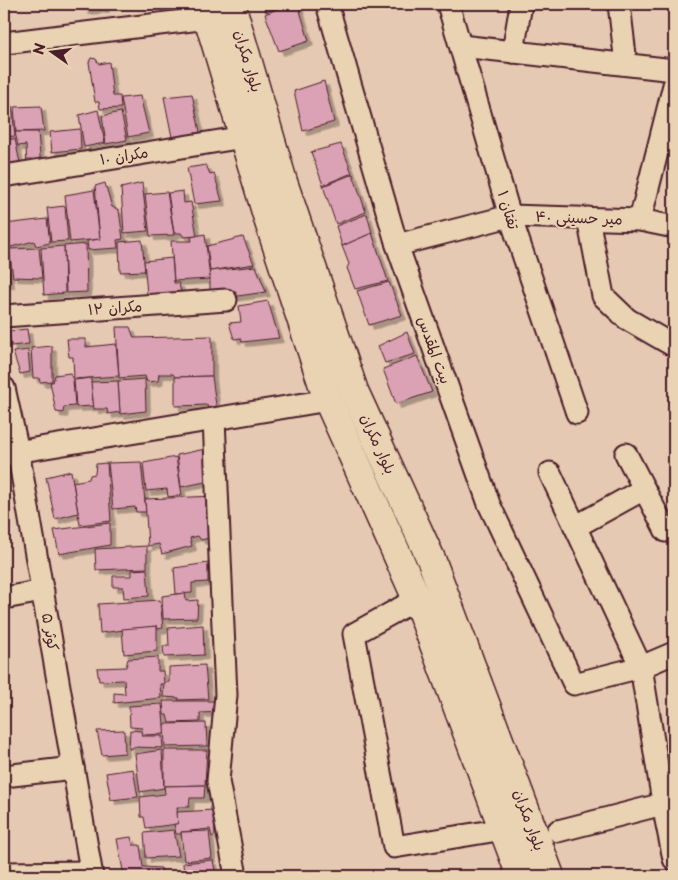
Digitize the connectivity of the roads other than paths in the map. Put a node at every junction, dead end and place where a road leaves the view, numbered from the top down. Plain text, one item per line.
1 (231, 4) edge
2 (326, 4) edge
3 (448, 4) edge
4 (521, 4) edge
5 (619, 4) edge
6 (206, 11) edge
7 (4, 43) edge
8 (460, 46) junction
9 (231, 50) junction
10 (513, 52) junction
11 (626, 64) junction
12 (674, 70) edge
13 (674, 85) edge
14 (244, 137) junction
15 (4, 176) edge
16 (510, 216) junction
17 (588, 218) junction
18 (640, 220) junction
19 (674, 227) edge
20 (397, 245) junction
21 (226, 300) dead end
22 (4, 316) edge
23 (674, 346) edge
24 (4, 388) edge
25 (328, 400) junction
26 (577, 413) dead end
27 (214, 419) junction
28 (11, 452) edge
29 (626, 454) dead end
30 (550, 473) dead end
31 (644, 490) junction
32 (575, 527) junction
33 (666, 532) dead end
34 (43, 591) junction
35 (4, 598) edge
36 (417, 599) junction
37 (673, 652) edge
38 (641, 667) junction
39 (73, 768) junction
40 (4, 776) edge
41 (668, 813) edge
42 (504, 829) junction
43 (558, 831) dead end
44 (674, 859) edge
45 (4, 872) edge
46 (92, 874) edge
47 (236, 876) edge
48 (521, 876) edge
49 (550, 876) edge

1 - 9 street, بلوار مکران
2 - 20 street, بیت المقدس
3 - 8 street, تفتان ۱
4 - 10 street
5 - 11 street
6 - 7 street
6 - 9 street, بلوار مکران
8 - 10 street
8 - 16 street, تفتان ۱
9 - 14 street, بلوار مکران
9 - 49 street, بلوار مکران
10 - 11 street
11 - 12 street
13 - 18 street
14 - 15 street, مکران ۱۰
14 - 25 street, بلوار مکران
16 - 17 street, میر حسینی ۴۰
16 - 20 street, میر حسینی ۴۰
16 - 26 street, تفتان ۱
17 - 18 street, میر حسینی ۴۰
17 - 23 street
18 - 19 street, میر حسینی ۴۰
20 - 38 street, بیت المقدس
21 - 22 street, مکران ۱۲
24 - 28 street, کوثر ۵
25 - 27 street
25 - 36 street, بلوار مکران
27 - 28 street
27 - 47 street
28 - 34 street, کوثر ۵
29 - 31 street
30 - 32 street
31 - 32 street
31 - 33 street
32 - 38 street
34 - 35 street
34 - 39 street, کوثر ۵
36 - 42 street, بلوار مکران
36 - 42 street
37 - 38 street
38 - 41 street
39 - 40 street
39 - 46 street, کوثر ۵
41 - 43 street
41 - 44 street
42 - 48 street, بلوار مکران
45 - 46 street

